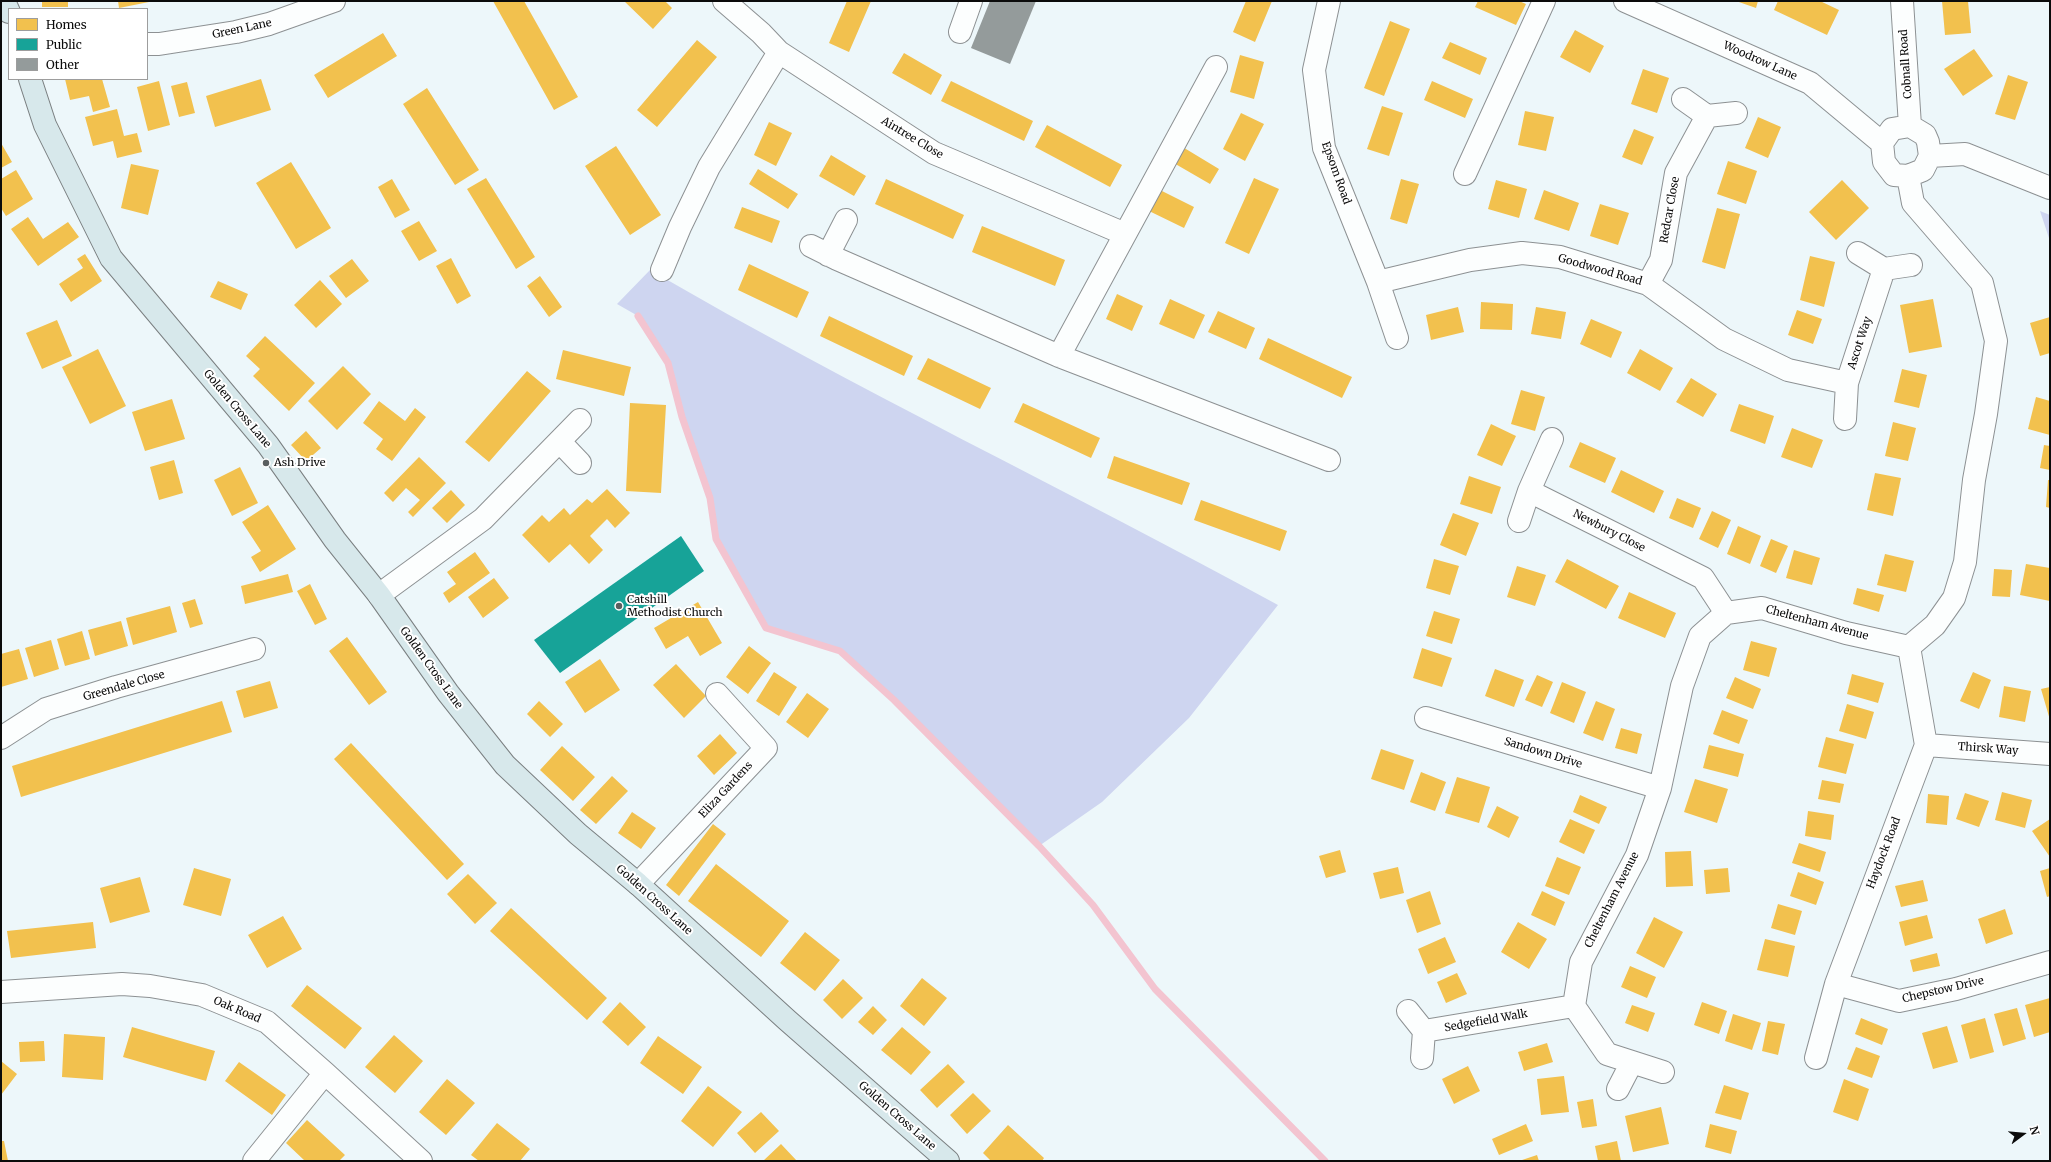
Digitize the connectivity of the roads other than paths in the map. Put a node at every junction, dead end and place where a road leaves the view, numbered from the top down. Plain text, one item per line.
1 (334, 1) edge
2 (724, 1) edge
3 (971, 1) edge
4 (1329, 1) edge
5 (1544, 1) edge
6 (1625, 1) edge
7 (1902, 1) edge
8 (960, 32) dead end
9 (148, 44) edge
10 (779, 52) junction
11 (1216, 66) dead end
12 (30, 80) edge
13 (1683, 99) dead end
14 (1736, 113) dead end
15 (1707, 116) junction
16 (1910, 126) junction
17 (1882, 143) junction
18 (1930, 156) junction
19 (1464, 174) dead end
20 (1908, 176) junction
21 (2050, 188) edge
22 (846, 220) dead end
23 (1125, 234) junction
24 (1858, 253) dead end
25 (1911, 265) dead end
26 (1884, 269) junction
27 (662, 270) dead end
28 (1378, 282) junction
29 (1648, 284) junction
30 (1398, 338) dead end
31 (1059, 356) junction
32 (1847, 383) junction
33 (1845, 419) dead end
34 (580, 420) dead end
35 (1552, 438) dead end
36 (560, 442) junction
37 (1329, 460) dead end
38 (580, 463) dead end
39 (1529, 491) junction
40 (1520, 521) dead end
41 (379, 595) junction
42 (1726, 613) junction
43 (1909, 647) junction
44 (254, 649) dead end
45 (717, 694) dead end
46 (1426, 718) dead end
47 (1, 738) edge
48 (1926, 745) junction
49 (2050, 754) edge
50 (1660, 788) junction
51 (638, 884) junction
52 (2050, 962) edge
53 (1836, 984) junction
54 (1, 992) edge
55 (1574, 1006) junction
56 (1408, 1012) dead end
57 (1424, 1031) junction
58 (1422, 1058) dead end
59 (1816, 1058) dead end
60 (1632, 1062) junction
61 (1664, 1072) dead end
62 (325, 1073) junction
63 (1618, 1089) dead end
64 (254, 1161) edge
65 (421, 1161) edge
66 (948, 1161) edge

1 - 9 street, Green Lane
2 - 10 street, Aintree Close
3 - 8 street
4 - 28 street, Epsom Road
5 - 19 street
6 - 17 street, Woodrow Lane
7 - 16 street, Cobnall Road
10 - 23 street, Aintree Close
10 - 27 street
11 - 23 street
12 - 41 main road, Golden Cross Lane
13 - 15 street
14 - 15 street
15 - 29 street, Redcar Close
16 - 17 street
16 - 18 street
17 - 20 street
18 - 20 street
18 - 21 street
20 - 43 street
22 - 31 street
23 - 31 street
24 - 26 street
25 - 26 street
26 - 32 street, Ascot Way
28 - 29 street, Goodwood Road
28 - 30 street, Epsom Road
29 - 32 street, Goodwood Road
31 - 37 street
32 - 33 street, Ascot Way
34 - 36 street
35 - 39 street
36 - 38 street
36 - 41 street
39 - 40 street
39 - 42 street, Newbury Close
41 - 51 main road, Golden Cross Lane
42 - 43 street, Cheltenham Avenue
42 - 50 street, Cheltenham Avenue
43 - 48 street
44 - 47 street, Greendale Close
45 - 51 street, Eliza Gardens
46 - 50 street, Sandown Drive
48 - 49 street, Thirsk Way
48 - 53 street, Haydock Road
50 - 55 street, Cheltenham Avenue
51 - 66 main road, Golden Cross Lane
52 - 53 street, Chepstow Drive
53 - 59 street, Haydock Road
54 - 62 street, Oak Road
55 - 57 street, Sedgefield Walk
55 - 60 street
56 - 57 street
57 - 58 street
60 - 61 street
60 - 63 street
62 - 64 street
62 - 65 street, Oak Road

